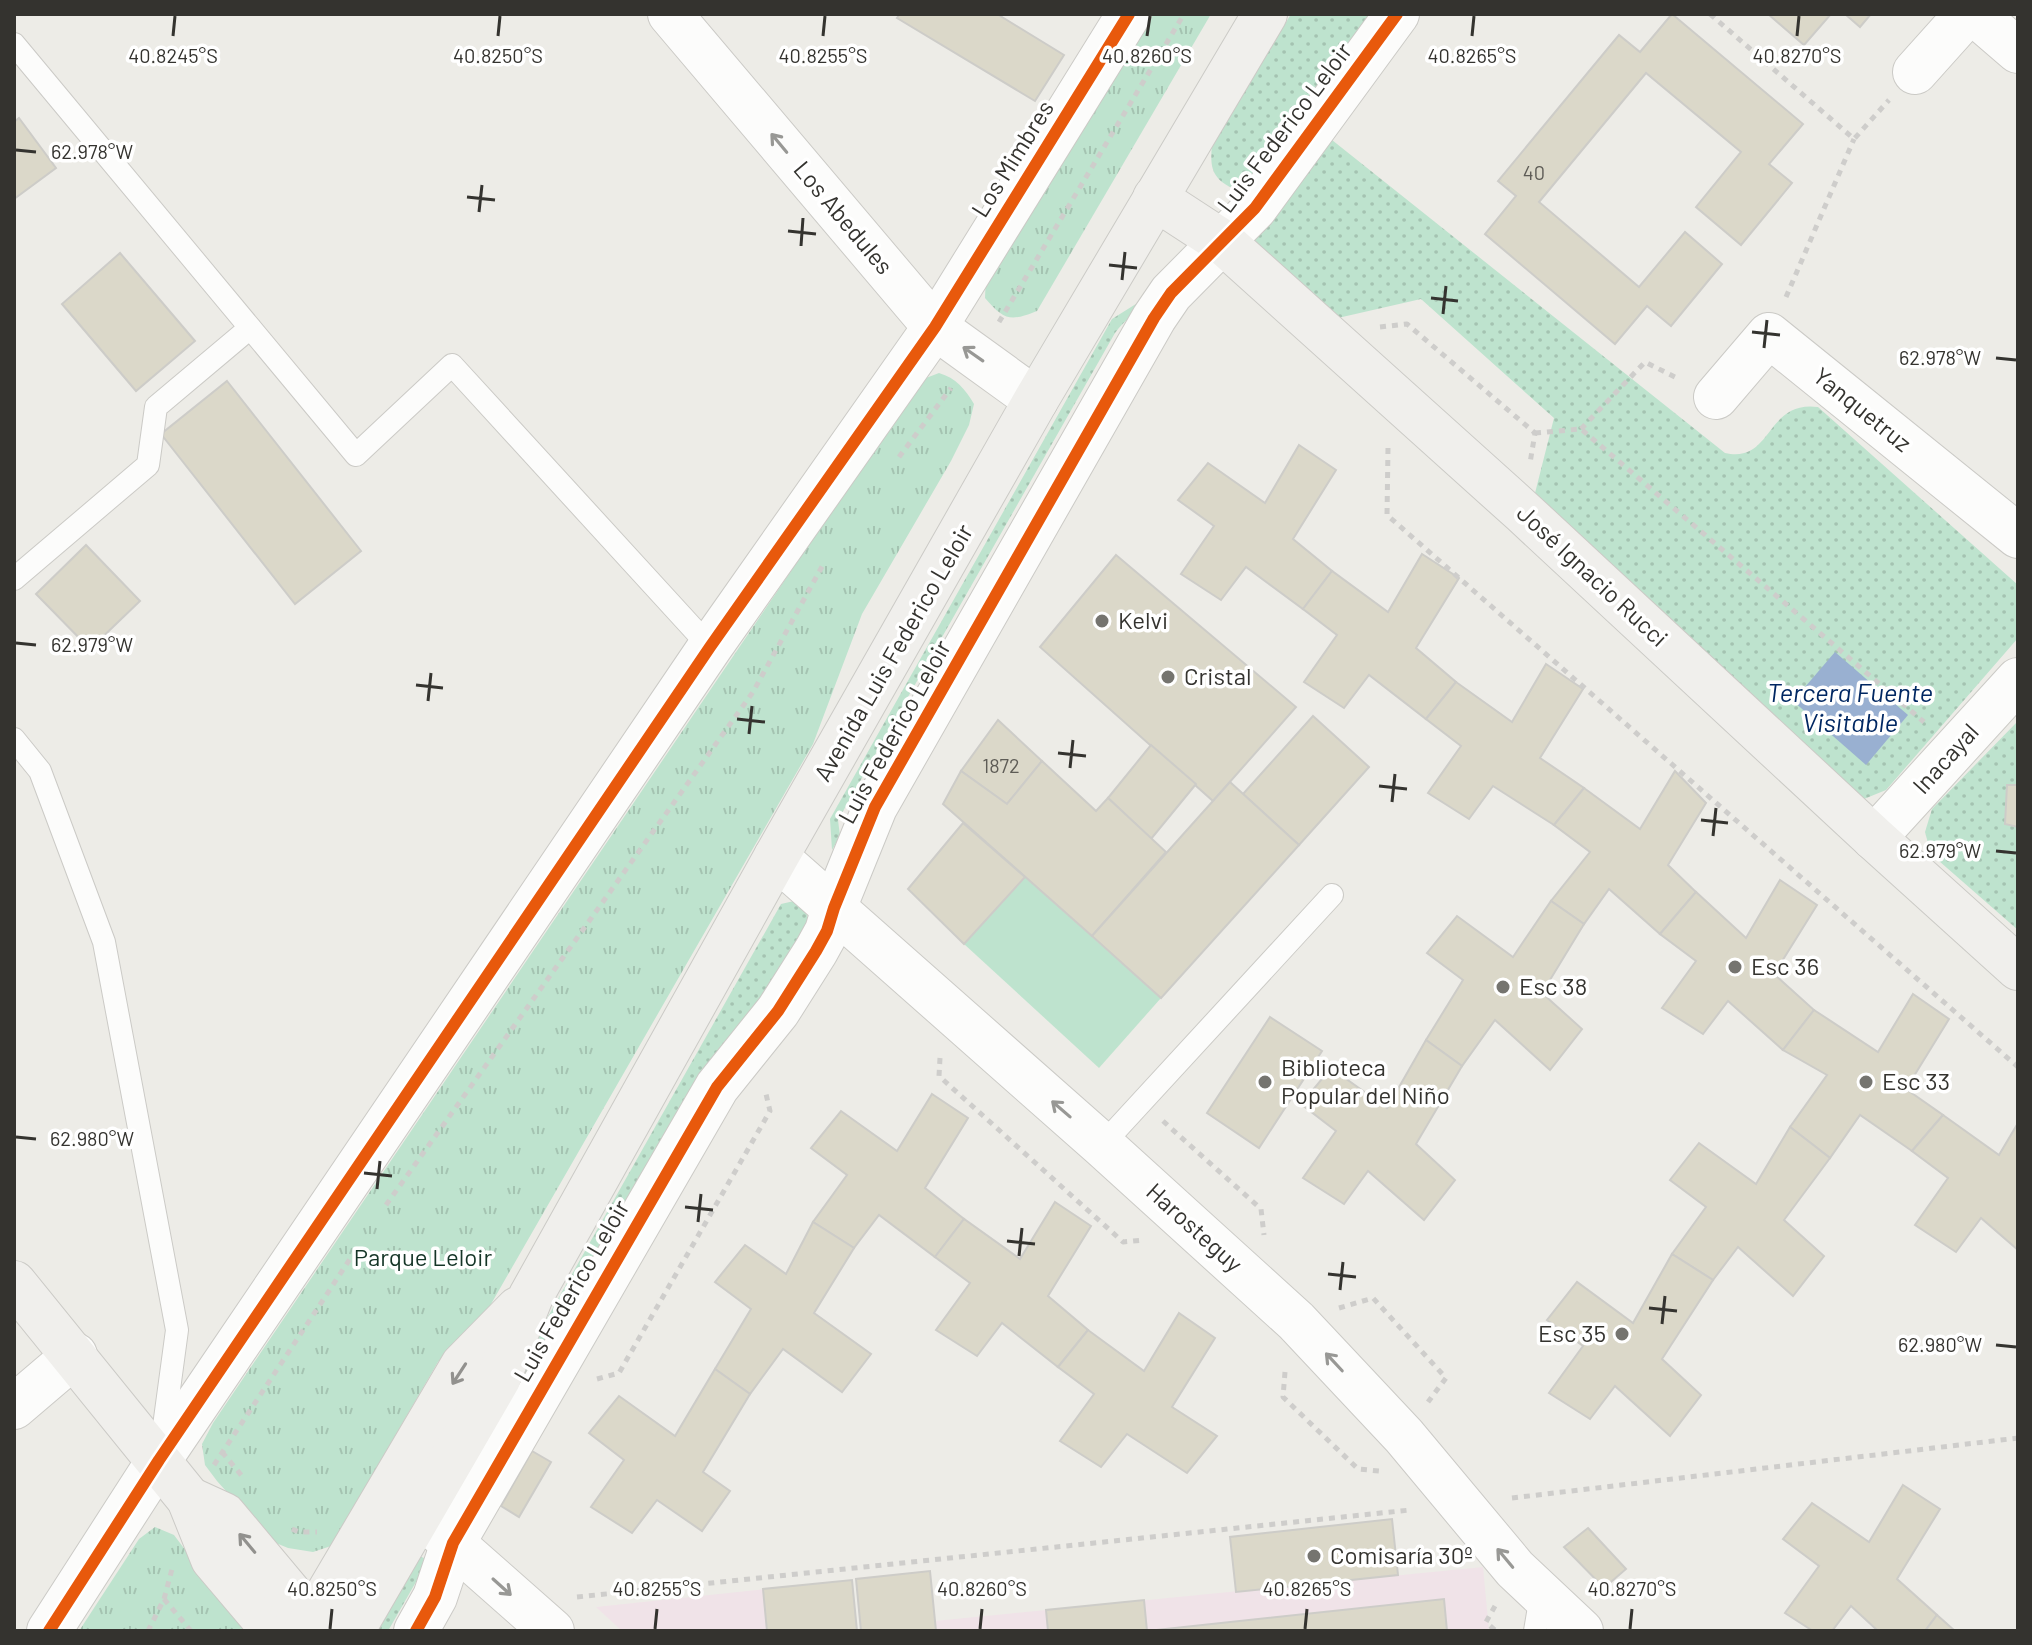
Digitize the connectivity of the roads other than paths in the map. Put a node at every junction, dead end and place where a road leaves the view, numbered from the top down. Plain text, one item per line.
1 (670, 14) edge
2 (1129, 14) edge
3 (1265, 14) edge
4 (1397, 14) edge
5 (1967, 14) edge
6 (1975, 14) edge
7 (14, 44) edge
8 (2018, 51) edge
9 (1915, 72) road end
10 (1155, 198) junction
11 (1224, 243) junction
12 (935, 327) junction
13 (250, 328) junction
14 (1716, 397) road end
15 (1036, 400) junction
16 (2018, 536) edge
17 (14, 579) edge
18 (710, 647) junction
19 (2018, 680) edge
20 (14, 739) edge
21 (1874, 838) junction
22 (776, 857) junction
23 (1332, 895) dead end
24 (834, 908) junction
25 (2018, 968) edge
26 (1102, 1145) junction
27 (14, 1283) edge
28 (531, 1296) junction
29 (75, 1355) junction
30 (14, 1407) edge
31 (159, 1460) junction
32 (189, 1499) junction
33 (419, 1514) junction
34 (453, 1543) junction
35 (1538, 1613) edge
36 (536, 1617) edge
37 (49, 1631) edge
38 (274, 1631) edge
39 (304, 1631) edge
40 (352, 1631) edge
41 (416, 1631) edge
42 (1581, 1631) edge

12 -> 1 street, Los Abedules
2 - 12 street, Los Mimbres
3 - 10 main road, Avenida Luis Federico Leloir
4 - 11 street, Luis Federico Leloir
5 - 9 street
6 - 8 street
7 - 13 lane
10 - 11 main road, José Ignacio Rucci
10 - 15 main road, Avenida Luis Federico Leloir
11 - 21 main road, José Ignacio Rucci
11 - 24 street, Luis Federico Leloir
15 -> 12 street, Los Abedules
12 - 18 street
13 - 17 lane
13 - 18 lane
14 - 16 street, Yanquetruz
15 - 22 main road, Avenida Luis Federico Leloir
18 - 31 street
19 - 21 street, Inacayal
20 - 31 lane
21 - 25 main road, José Ignacio Rucci
22 - 24 street, Harosteguy
22 - 28 main road, Avenida Luis Federico Leloir
23 - 26 lane
26 -> 24 street, Harosteguy
24 - 34 street, Luis Federico Leloir
35 -> 26 street, Harosteguy
27 - 29 main road
28 - 33 main road, Avenida Luis Federico Leloir
28 -> 39 main road, Avenida Luis Federico Leloir
29 - 30 street
29 - 31 main road
31 - 32 main road
31 - 37 street
32 - 38 main road
39 -> 32 main road
33 - 34 street
33 - 40 main road, Avenida Luis Federico Leloir
34 -> 36 street
34 - 41 street, Luis Federico Leloir
35 - 42 street, Harosteguy

